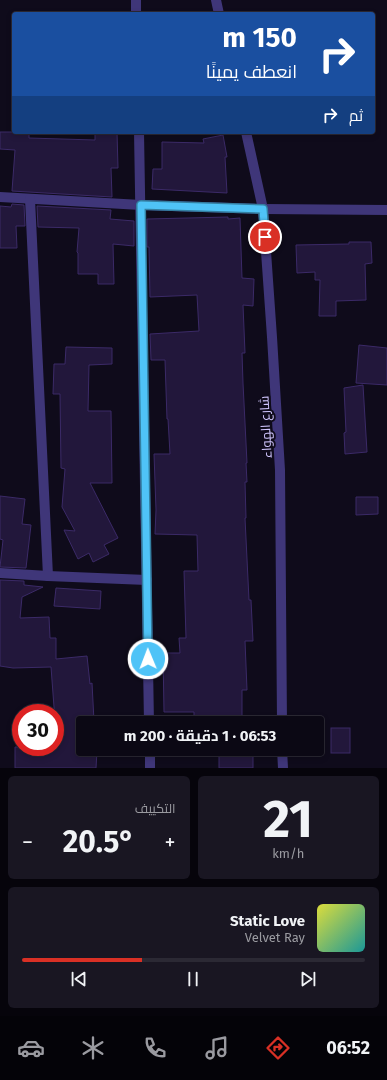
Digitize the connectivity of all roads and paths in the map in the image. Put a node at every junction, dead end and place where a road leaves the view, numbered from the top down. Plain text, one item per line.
1 (136, 0) edge
2 (216, 0) edge
3 (136, 12) edge
4 (219, 12) edge
5 (139, 134) edge
6 (246, 134) edge
7 (0, 197) edge
8 (30, 199) junction
9 (141, 205) junction
10 (263, 209) junction
11 (387, 210) edge
12 (0, 573) edge
13 (48, 576) junction
14 (148, 580) junction
15 (149, 716) edge
16 (282, 716) edge
17 (150, 756) edge
18 (282, 756) edge
19 (150, 768) edge
20 (282, 768) edge

1 - 3 street
2 - 4 street
5 - 9 street
6 - 10 street, شارع الهواء
7 - 8 street
8 - 9 street
8 - 13 street
9 - 10 street
9 - 14 street
10 - 11 street
10 - 16 street, شارع الهواء
12 - 13 street
13 - 14 street
14 - 15 street
17 - 19 street
18 - 20 street

